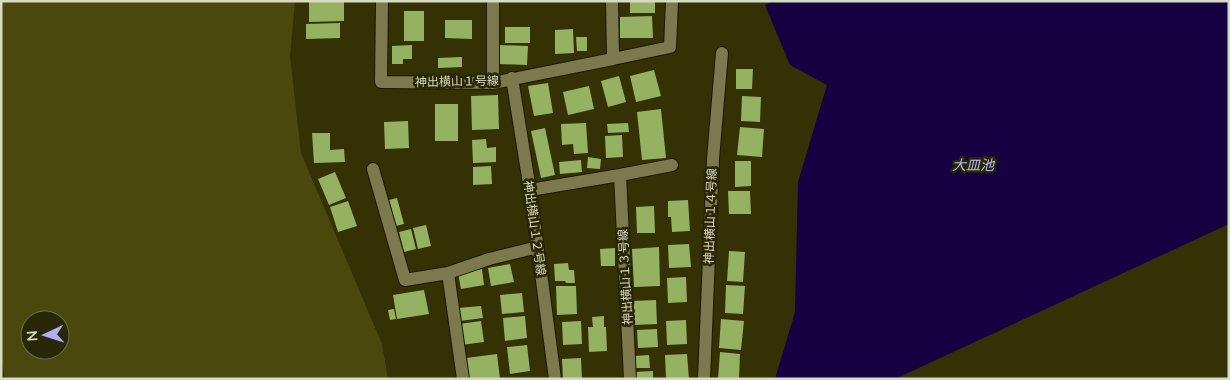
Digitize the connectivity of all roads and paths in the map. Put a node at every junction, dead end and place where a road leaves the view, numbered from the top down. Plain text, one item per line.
1 (382, 1) edge
2 (493, 1) edge
3 (612, 1) edge
4 (672, 1) edge
5 (722, 53) dead end
6 (613, 59) junction
7 (512, 78) junction
8 (493, 83) junction
9 (672, 165) dead end
10 (373, 169) dead end
11 (620, 175) junction
12 (530, 190) junction
13 (538, 247) junction
14 (448, 273) junction
15 (463, 379) edge
16 (555, 379) edge
17 (630, 379) edge
18 (704, 379) edge

1 - 8 street, 神出横山１号線
2 - 8 street
3 - 6 street
4 - 6 street, 神出横山１号線
5 - 18 street, 神出横山１４号線
6 - 7 street, 神出横山１号線
7 - 8 street, 神出横山１号線
7 - 12 street, 神出横山１２号線
9 - 11 street
10 - 14 street
11 - 12 street
11 - 17 street, 神出横山１３号線
12 - 13 street, 神出横山１２号線
13 - 14 street
13 - 16 street, 神出横山１２号線
14 - 15 street

